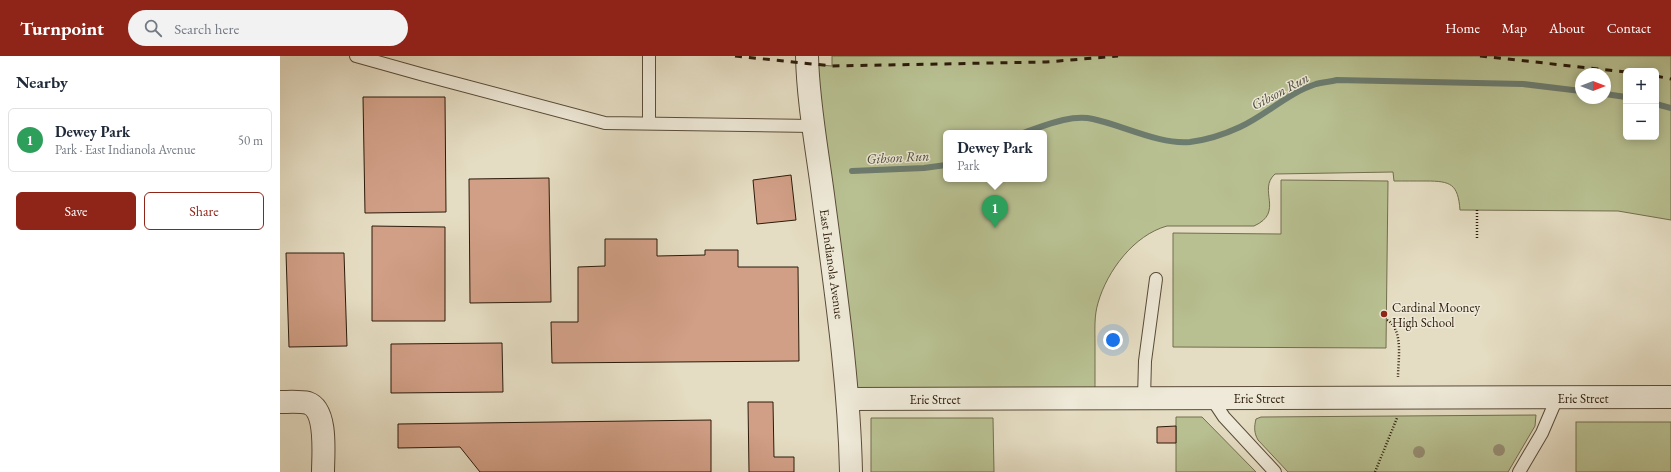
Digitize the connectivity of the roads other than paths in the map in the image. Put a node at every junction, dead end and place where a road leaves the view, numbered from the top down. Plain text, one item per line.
1 (356, 56) edge
2 (649, 56) edge
3 (807, 56) edge
4 (649, 123) junction
5 (813, 126) junction
6 (1156, 279) dead end
7 (1671, 397) edge
8 (1144, 398) junction
9 (1557, 398) junction
10 (848, 399) junction
11 (1212, 399) junction
12 (280, 402) edge
13 (323, 472) edge
14 (851, 472) edge
15 (1275, 472) edge
16 (1519, 472) edge

1 - 4 lane
2 - 4 lane
3 - 5 street, East Indianola Avenue
4 - 5 lane
5 - 10 street, East Indianola Avenue
6 - 8 lane
7 - 9 street, Erie Street
8 - 10 street, Erie Street
8 - 11 street, Erie Street
9 - 11 street, Erie Street
9 - 16 lane
10 - 14 street, East Indianola Avenue
11 - 15 lane
12 - 13 street

